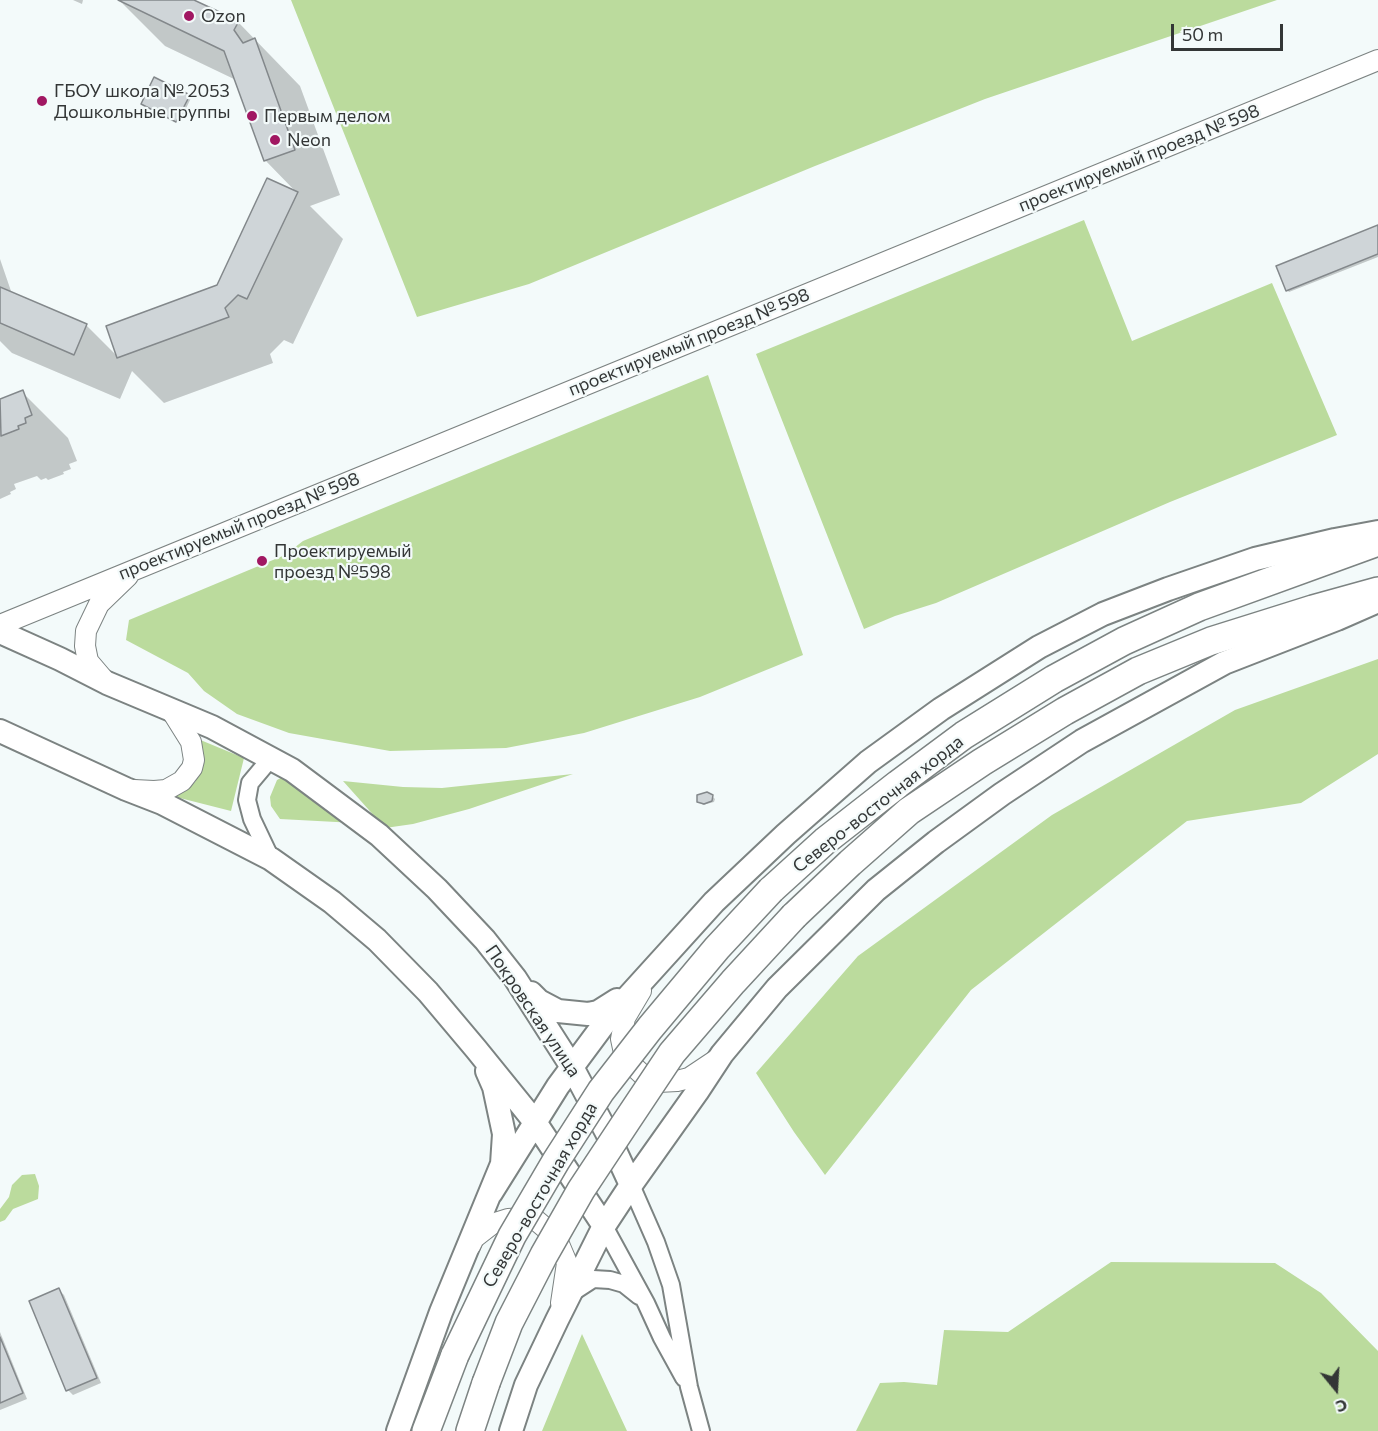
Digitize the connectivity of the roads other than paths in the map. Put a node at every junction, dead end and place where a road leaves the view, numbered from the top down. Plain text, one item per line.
1 (1378, 60) edge
2 (1378, 532) edge
3 (1378, 542) edge
4 (139, 567) junction
5 (1378, 591) edge
6 (1378, 601) edge
7 (0, 625) edge
8 (0, 632) edge
9 (107, 683) junction
10 (171, 711) junction
11 (0, 731) edge
12 (271, 758) junction
13 (126, 789) junction
14 (270, 859) junction
15 (654, 967) junction
16 (514, 978) junction
17 (476, 1049) junction
18 (722, 1054) junction
19 (572, 1067) junction
20 (535, 1122) junction
21 (630, 1185) junction
22 (491, 1193) junction
23 (604, 1226) junction
24 (457, 1271) junction
25 (646, 1303) junction
26 (557, 1320) junction
27 (689, 1387) junction
28 (398, 1431) edge
29 (426, 1431) edge
30 (470, 1431) edge
31 (511, 1431) edge
32 (701, 1431) edge

1 - 4 street, проектируемый проезд № 598
2 - 15 main road
3 - 29 highway, Северо-восточная хорда, bridge
4 - 7 street, проектируемый проезд № 598
4 - 9 street
5 - 30 highway, Северо-восточная хорда, bridge
6 - 18 main road
8 - 9 main road
9 - 10 main road
10 - 12 main road, Покровская улица
10 - 13 street
11 - 13 main road
12 - 14 street
12 - 16 main road, Покровская улица
13 - 14 main road
14 - 17 main road
15 - 16 main road
15 - 18 street
15 - 19 main road
16 - 19 main road, Покровская улица
17 - 20 main road
17 - 22 main road
18 - 21 main road
19 - 20 main road
19 - 21 main road, Покровская улица
20 - 22 main road
20 - 23 main road
21 - 23 main road
21 - 27 street
22 - 24 main road
23 - 25 street
23 - 26 main road
24 - 26 street
24 - 28 main road
25 - 26 street
25 - 27 street
26 - 31 main road
27 - 32 street

